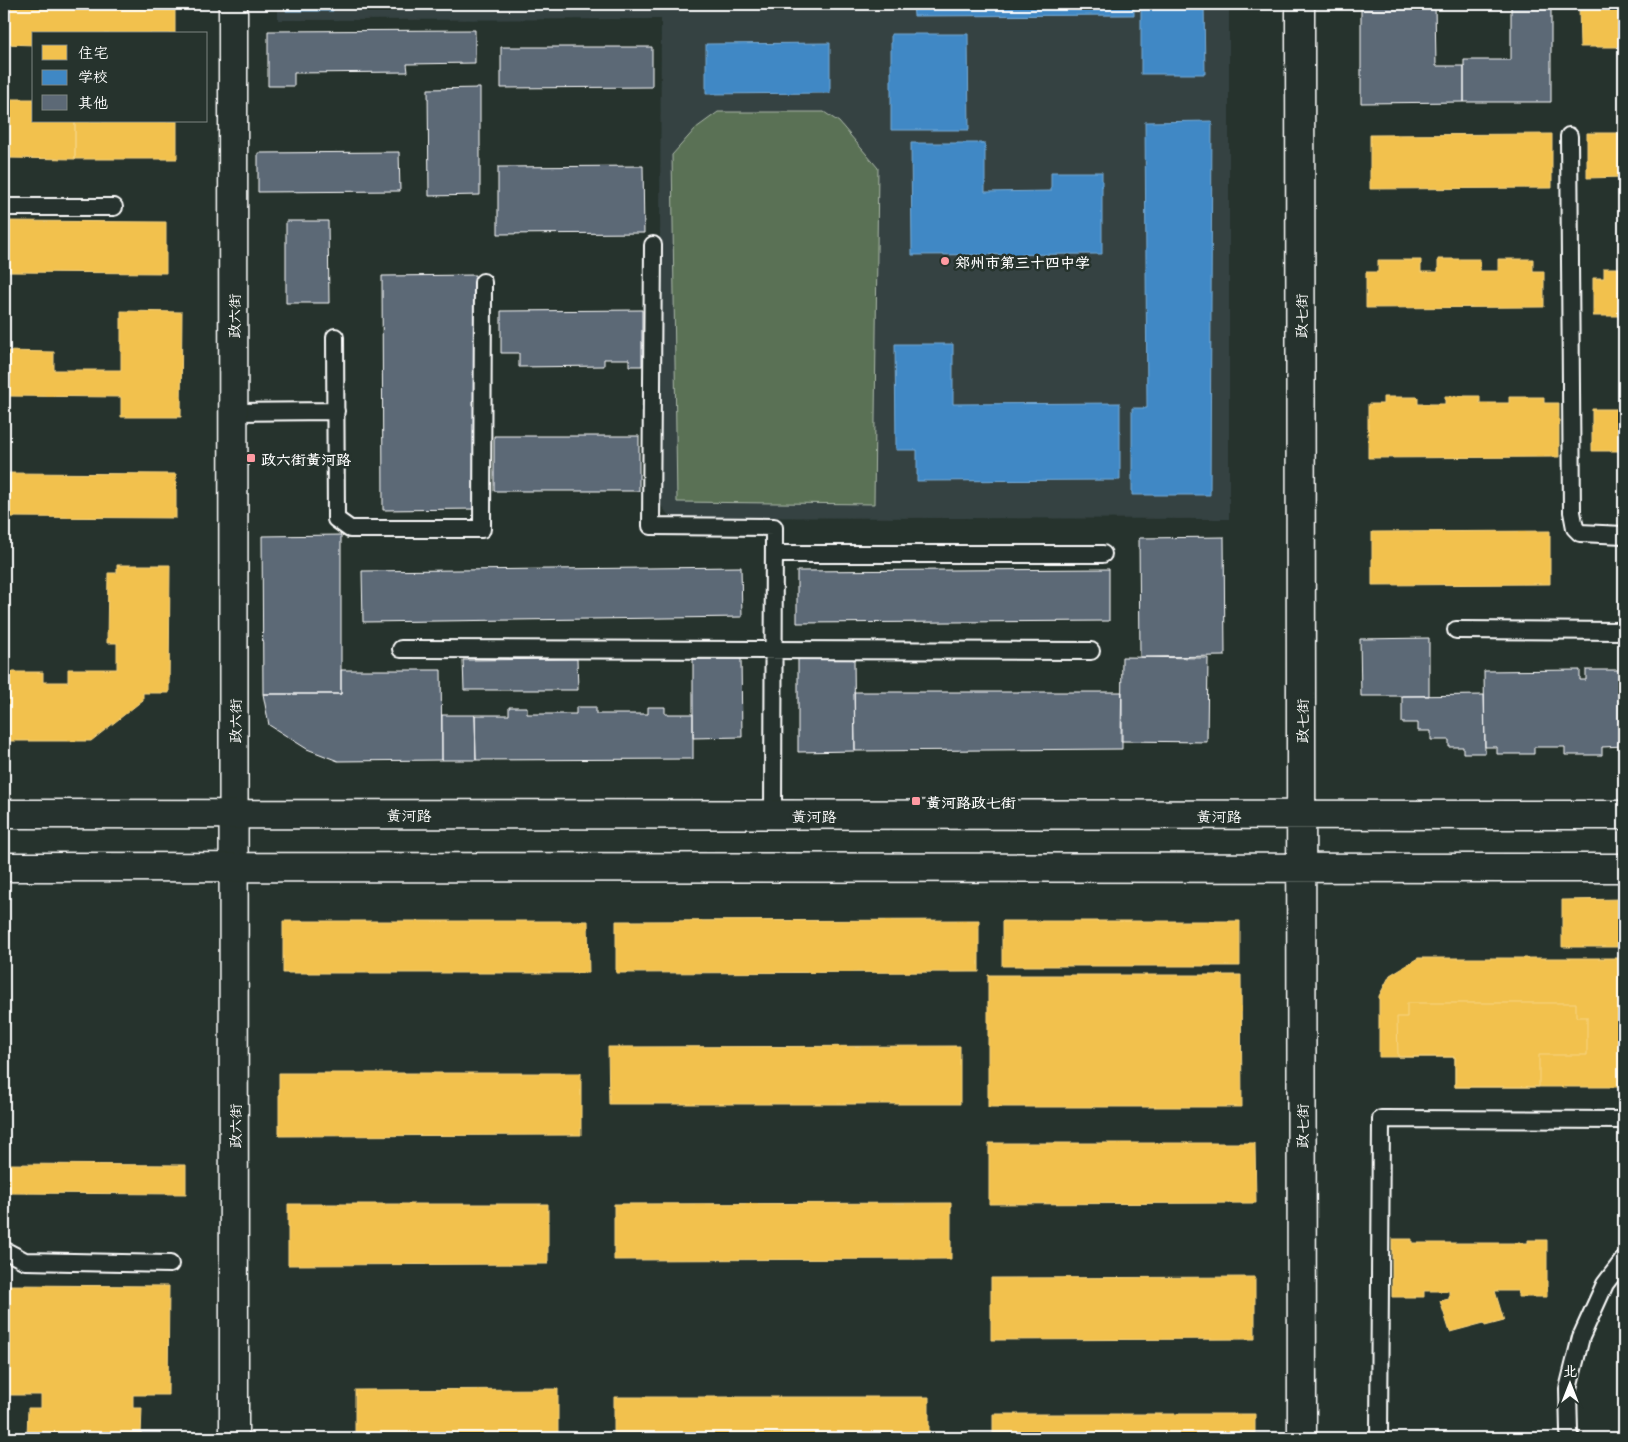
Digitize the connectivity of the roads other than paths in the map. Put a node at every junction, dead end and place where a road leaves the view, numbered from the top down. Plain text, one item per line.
1 (234, 4) edge
2 (1300, 4) edge
3 (1569, 136) dead end
4 (4, 206) edge
5 (114, 207) dead end
6 (653, 245) dead end
7 (482, 282) dead end
8 (335, 337) dead end
9 (336, 411) junction
10 (234, 412) junction
11 (1624, 535) edge
12 (774, 554) junction
13 (1103, 554) dead end
14 (1456, 630) dead end
15 (1624, 631) edge
16 (402, 649) dead end
17 (774, 651) junction
18 (1091, 651) dead end
19 (4, 814) edge
20 (234, 814) junction
21 (773, 814) junction
22 (1301, 815) junction
23 (1624, 815) edge
24 (4, 867) edge
25 (234, 868) junction
26 (1301, 868) junction
27 (1624, 868) edge
28 (1624, 1120) edge
29 (4, 1250) edge
30 (1624, 1259) edge
31 (170, 1264) dead end
32 (234, 1438) edge
33 (1302, 1438) edge
34 (1379, 1438) edge
35 (1571, 1438) edge

1 - 10 main road, 政六街
2 - 22 main road, 政七街
3 - 11 lane
4 - 5 lane
6 - 12 lane
7 - 9 lane
8 - 9 lane
9 - 10 lane
10 - 20 main road, 政六街
12 - 13 lane
12 - 17 lane
14 - 15 lane
16 - 17 lane
17 - 18 lane
17 - 21 lane
19 - 20 main road, 黄河路
20 - 21 main road, 黄河路
20 - 25 main road, 政六街
21 - 22 main road, 黄河路
22 - 23 main road, 黄河路
22 - 26 main road, 政七街
24 - 25 main road
25 - 26 main road
25 - 32 main road, 政六街
26 - 27 main road
26 - 33 main road, 政七街
28 - 34 lane
29 - 31 lane
30 - 35 lane

